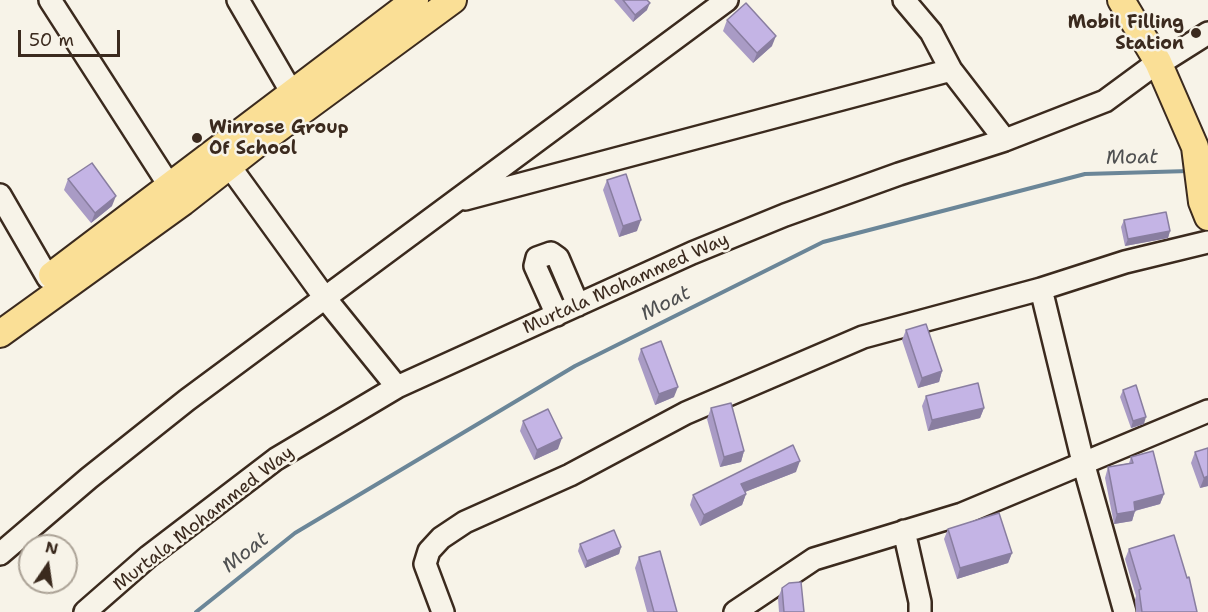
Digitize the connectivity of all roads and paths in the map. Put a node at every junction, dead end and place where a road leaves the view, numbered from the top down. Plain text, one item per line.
1 (50, 0) edge
2 (238, 0) edge
3 (415, 0) edge
4 (453, 0) edge
5 (727, 0) edge
6 (904, 0) edge
7 (1120, 0) edge
8 (1208, 33) edge
9 (1158, 62) junction
10 (951, 70) junction
11 (292, 93) junction
12 (1005, 140) junction
13 (223, 157) junction
14 (170, 185) junction
15 (0, 195) edge
16 (453, 202) junction
17 (1205, 210) edge
18 (1208, 242) edge
19 (48, 278) junction
20 (1041, 289) junction
21 (325, 298) junction
22 (578, 305) junction
23 (0, 313) edge
24 (557, 315) junction
25 (0, 334) edge
26 (397, 387) junction
27 (1208, 411) edge
28 (1083, 462) junction
29 (904, 531) junction
30 (0, 554) edge
31 (763, 603) edge
32 (85, 612) edge
33 (443, 612) edge
34 (735, 612) edge
35 (920, 612) edge
36 (1125, 612) edge

1 - 14 street
2 - 11 street
3 - 11 main road
4 - 13 main road
5 - 16 street
6 - 10 street
7 - 9 main road
8 - 9 street, Murtala Mohammed Way
9 - 12 street, Murtala Mohammed Way
9 - 17 main road
10 - 12 street
10 - 16 street
11 - 13 main road
12 - 22 street, Murtala Mohammed Way
13 - 14 main road
13 - 21 street
13 - 25 main road
14 - 19 main road
15 - 19 street
16 - 21 street
18 - 20 street
19 - 23 main road
20 - 28 street
20 - 33 street
21 - 26 street
21 - 30 street
22 - 24 street, Murtala Mohammed Way
22 - 24 street
24 - 26 street, Murtala Mohammed Way
26 - 32 street, Murtala Mohammed Way
27 - 28 street
28 - 29 street
28 - 36 street
29 - 31 street
29 - 35 street
31 - 34 street

